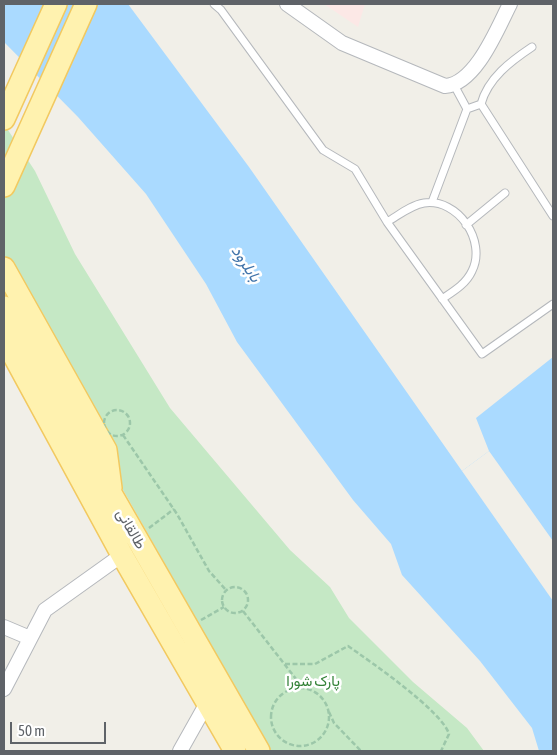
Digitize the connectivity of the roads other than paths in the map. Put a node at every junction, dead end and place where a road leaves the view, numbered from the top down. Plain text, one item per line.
1 (56, 4) edge
2 (86, 4) edge
3 (214, 4) edge
4 (287, 4) edge
5 (510, 4) edge
6 (532, 47) dead end
7 (453, 83) junction
8 (480, 104) junction
9 (467, 109) junction
10 (4, 119) edge
11 (4, 186) edge
12 (505, 193) dead end
13 (432, 202) junction
14 (553, 216) edge
15 (387, 222) junction
16 (466, 225) junction
17 (4, 268) edge
18 (442, 299) junction
19 (553, 304) edge
20 (4, 306) edge
21 (4, 338) edge
22 (112, 495) junction
23 (122, 555) junction
24 (4, 627) edge
25 (30, 638) junction
26 (4, 689) edge
27 (207, 703) junction
28 (180, 751) edge
29 (235, 751) edge
30 (259, 751) edge

1 - 10 main road
2 - 11 main road
3 - 15 lane
4 - 7 street
5 - 7 street
6 - 8 lane
7 - 9 lane
8 - 9 lane
8 - 14 lane
9 - 13 lane
12 - 16 lane
13 - 15 lane
13 - 16 lane
15 - 18 lane
16 - 18 lane
17 - 22 main road
18 - 19 lane
20 - 22 main road, طالقانی
21 - 23 main road, طالقانی
22 - 30 main road, طالقانی
23 - 25 street
23 - 27 main road, طالقانی
24 - 25 street
25 - 26 street
27 - 28 street
27 - 29 main road, طالقانی

